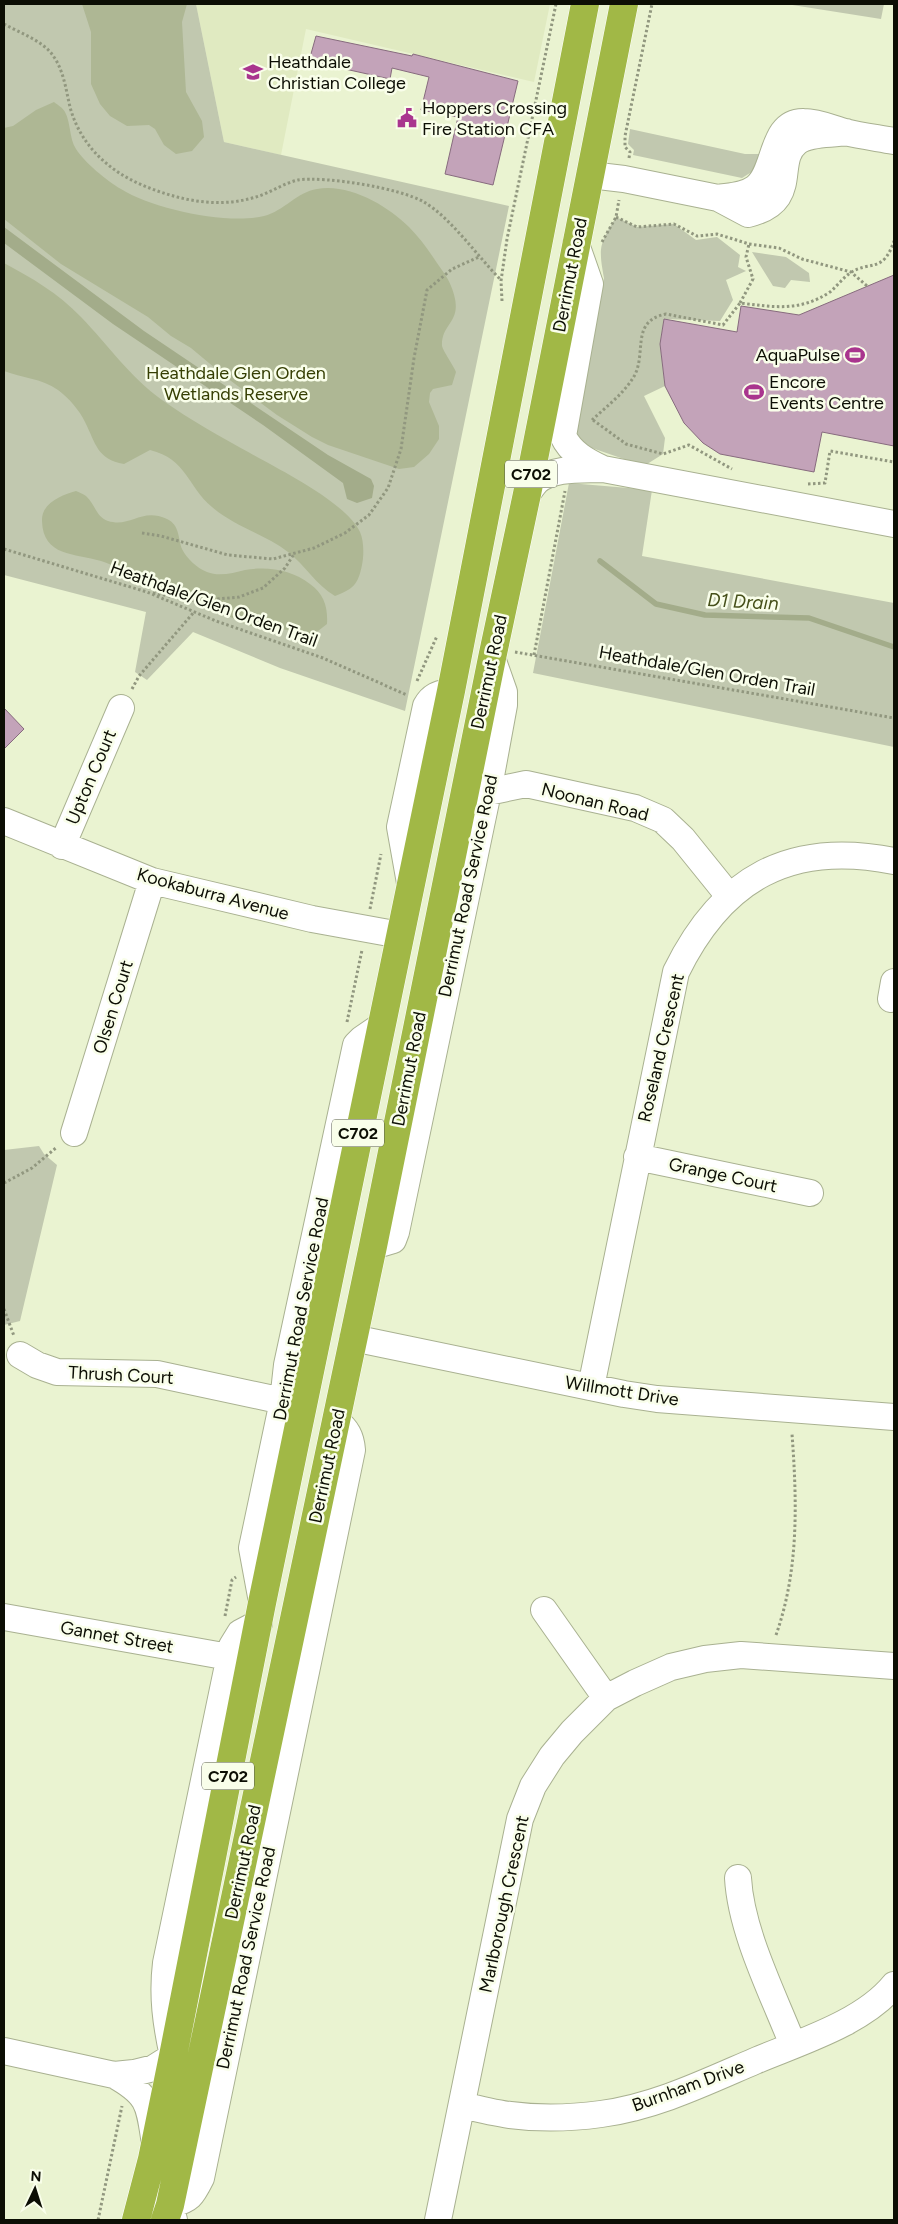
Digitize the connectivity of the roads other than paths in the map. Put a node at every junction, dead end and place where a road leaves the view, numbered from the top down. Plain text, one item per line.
1 (585, 4) edge
2 (624, 4) edge
3 (894, 141) edge
4 (552, 170) junction
5 (590, 175) junction
6 (576, 244) junction
7 (602, 469) junction
8 (527, 494) junction
9 (894, 524) edge
10 (503, 655) junction
11 (120, 708) road end
12 (488, 792) junction
13 (4, 821) edge
14 (62, 846) junction
15 (894, 861) edge
16 (152, 881) junction
17 (729, 896) junction
18 (400, 935) junction
19 (434, 942) junction
20 (380, 1026) junction
21 (74, 1133) road end
22 (637, 1157) junction
23 (810, 1193) dead end
24 (373, 1246) junction
25 (318, 1331) junction
26 (353, 1338) junction
27 (20, 1355) road end
28 (591, 1387) junction
29 (283, 1401) junction
30 (894, 1417) edge
31 (336, 1421) junction
32 (295, 1442) junction
33 (544, 1610) dead end
34 (260, 1613) junction
35 (4, 1617) edge
36 (289, 1645) junction
37 (239, 1664) junction
38 (894, 1666) edge
39 (606, 1698) junction
40 (738, 1878) dead end
41 (894, 1985) edge
42 (793, 2045) junction
43 (4, 2051) edge
44 (173, 2056) junction
45 (121, 2078) junction
46 (462, 2105) junction
47 (155, 2144) junction
48 (170, 2215) edge
49 (136, 2220) edge
50 (438, 2220) edge

1 - 4 highway, Derrimut Road / C702
2 - 5 highway, Derrimut Road / C702
3 - 5 street
4 - 5 highway
4 - 18 highway, Derrimut Road / C702
5 - 6 highway, Derrimut Road / C702
6 - 7 street
6 - 8 highway, Derrimut Road / C702
7 - 8 street
7 - 9 street
8 - 10 highway, Derrimut Road / C702
10 - 12 street, Derrimut Road Service Road
10 - 19 highway, Derrimut Road / C702
11 - 14 street, Upton Court
12 - 17 street, Noonan Road
12 - 24 street, Derrimut Road Service Road
13 - 14 street, Kookaburra Avenue
14 - 16 street, Kookaburra Avenue
15 - 17 street, Roseland Crescent
16 - 18 street, Kookaburra Avenue
16 - 21 street, Olsen Court
17 - 22 street, Roseland Crescent
18 - 19 highway
18 - 20 highway, Derrimut Road / C702
19 - 24 highway, Derrimut Road / C702
20 - 25 highway, Derrimut Road / C702
20 - 29 street, Derrimut Road Service Road
22 - 23 street, Grange Court
22 - 28 street, Roseland Crescent
24 - 26 highway, Derrimut Road / C702
25 - 26 highway
25 - 32 highway, Derrimut Road / C702
26 - 28 street, Willmott Drive
26 - 31 highway, Derrimut Road / C702
27 - 29 street, Thrush Court
28 - 30 street, Willmott Drive
29 - 34 street, Derrimut Road Service Road
31 - 32 highway
31 - 36 highway, Derrimut Road / C702
31 - 48 street, Derrimut Road Service Road
32 - 34 highway, Derrimut Road / C702
33 - 39 street
34 - 37 highway, Derrimut Road / C702
35 - 37 street, Gannet Street
36 - 37 highway
36 - 48 highway, Derrimut Road / C702
37 - 44 highway, Derrimut Road / C702
38 - 39 street, Marlborough Crescent
39 - 46 street, Marlborough Crescent
40 - 42 street
41 - 42 street, Burnham Drive
42 - 46 street, Burnham Drive
43 - 45 street
44 - 45 street
44 - 47 highway, Derrimut Road / C702
45 - 47 street
46 - 50 street, Marlborough Crescent
47 - 49 highway, Derrimut Road / C702

